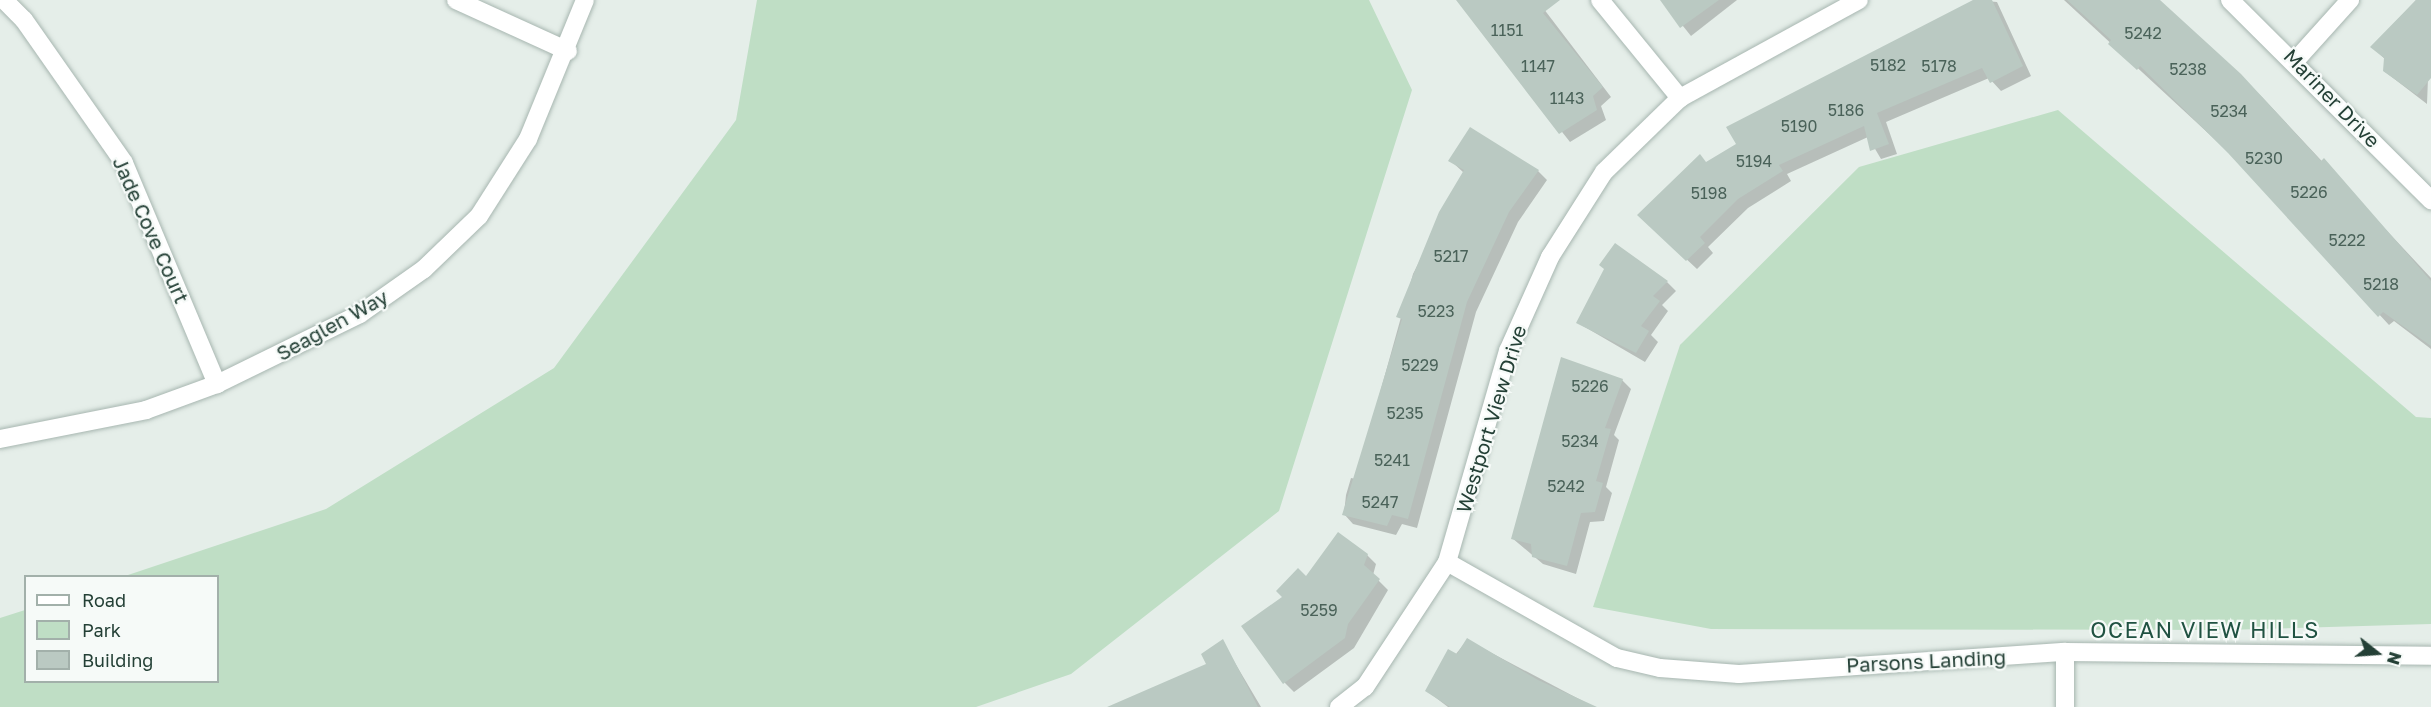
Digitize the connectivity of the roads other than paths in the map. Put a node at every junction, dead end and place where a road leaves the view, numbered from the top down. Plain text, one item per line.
1 (4, 0) edge
2 (456, 0) edge
3 (585, 0) edge
4 (1599, 0) edge
5 (1859, 0) edge
6 (2230, 0) edge
7 (2350, 0) edge
8 (568, 51) junction
9 (2296, 60) junction
10 (1680, 98) junction
11 (2431, 200) edge
12 (217, 384) junction
13 (0, 439) edge
14 (1447, 562) junction
15 (2065, 652) junction
16 (2431, 656) edge
17 (1339, 707) edge
18 (2065, 707) edge

1 - 12 street, Jade Cove Court
2 - 8 street
3 - 8 street, Seaglen Way
4 - 10 street
5 - 10 street, Westport View Drive
6 - 9 street, Mariner Drive
7 - 9 street
8 - 12 street, Seaglen Way
9 - 11 street, Mariner Drive
10 - 14 street, Westport View Drive
12 - 13 street, Seaglen Way
14 - 15 street, Parsons Landing
14 - 17 street, Westport View Drive
15 - 16 street, Parsons Landing
15 - 18 street

